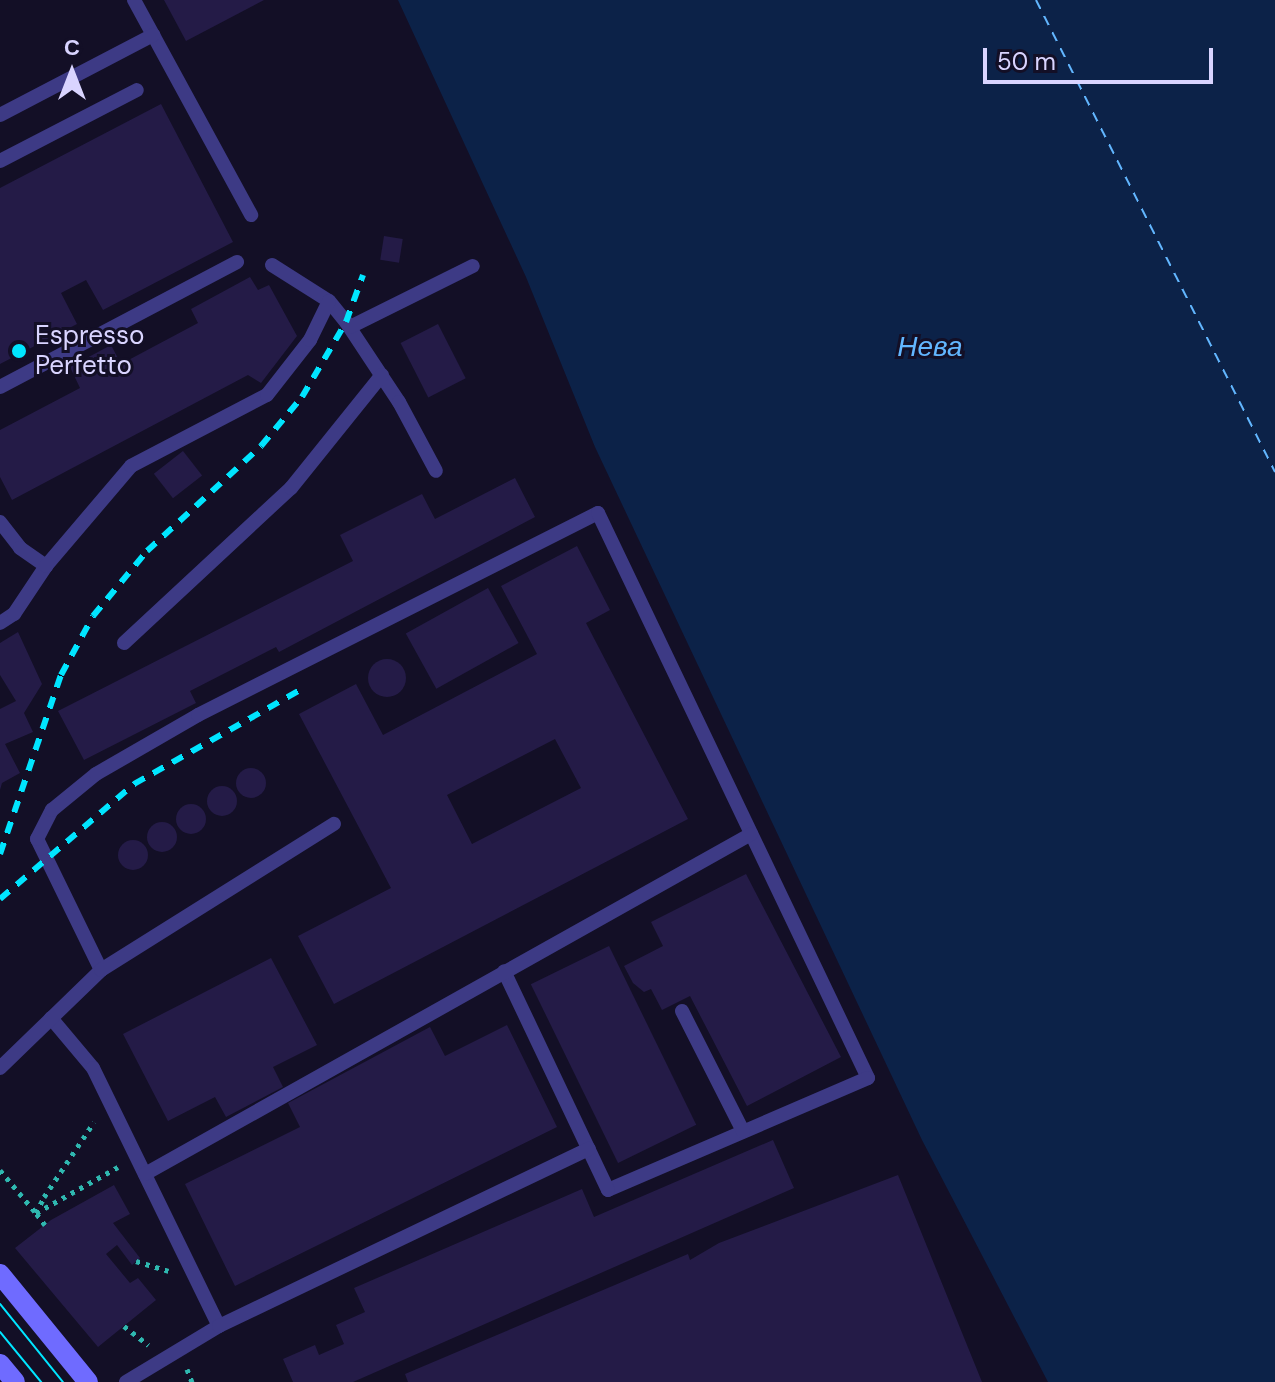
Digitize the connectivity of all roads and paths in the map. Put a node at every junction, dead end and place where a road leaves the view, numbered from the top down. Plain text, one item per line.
1 (134, 0) edge
2 (153, 35) junction
3 (137, 90) dead end
4 (0, 115) edge
5 (0, 161) edge
6 (251, 215) dead end
7 (237, 262) dead end
8 (272, 265) dead end
9 (473, 266) dead end
10 (329, 301) junction
11 (350, 327) junction
12 (382, 375) junction
13 (0, 387) edge
14 (436, 471) dead end
15 (0, 522) edge
16 (46, 566) junction
17 (1, 619) edge
18 (124, 643) dead end
19 (334, 824) dead end
20 (751, 834) junction
21 (101, 970) junction
22 (504, 971) junction
23 (682, 1011) dead end
24 (51, 1018) junction
25 (0, 1068) edge
26 (111, 1106) junction
27 (743, 1131) junction
28 (589, 1149) junction
29 (136, 1157) junction
30 (0, 1170) edge
31 (145, 1174) junction
32 (36, 1213) junction
33 (45, 1225) dead end
34 (0, 1274) edge
35 (219, 1326) junction
36 (0, 1364) edge
37 (15, 1382) edge
38 (88, 1382) edge
39 (126, 1382) edge

1 - 2 lane
2 - 4 lane
2 - 6 lane
3 - 5 lane
7 - 13 lane
8 - 10 lane
9 - 11 lane
10 - 11 lane
10 - 16 lane
11 - 12 lane
12 - 14 lane
12 - 18 lane
15 - 16 lane
16 - 17 lane
19 - 21 lane
20 - 21 lane
20 - 22 lane
20 - 27 lane
21 - 24 lane
22 - 28 lane
22 - 31 lane
23 - 27 lane
24 - 25 lane
24 - 26 lane
26 - 29 lane
26 - 32 path
27 - 28 lane
28 - 35 lane
29 - 31 lane
29 - 32 path
30 - 32 path
31 - 35 lane
32 - 33 path
34 - 38 main road
35 - 39 lane
36 - 37 main road

